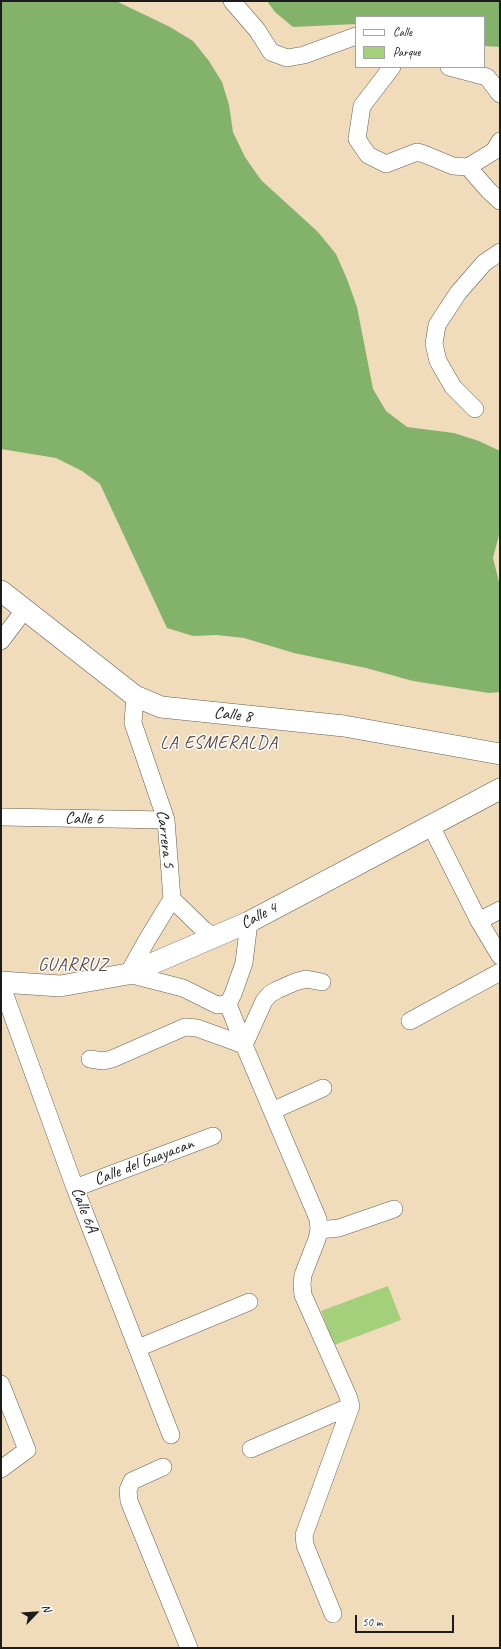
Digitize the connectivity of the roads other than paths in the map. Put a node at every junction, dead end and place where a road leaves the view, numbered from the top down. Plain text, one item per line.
1 (232, 1) edge
2 (355, 36) edge
3 (391, 68) edge
4 (453, 68) edge
5 (500, 94) edge
6 (500, 141) edge
7 (468, 167) junction
8 (500, 201) edge
9 (500, 252) edge
10 (475, 409) dead end
11 (1, 591) edge
12 (25, 609) junction
13 (1, 641) edge
14 (135, 696) junction
15 (500, 754) edge
16 (500, 790) edge
17 (1, 817) edge
18 (166, 820) junction
19 (431, 826) junction
20 (172, 899) junction
21 (500, 910) edge
22 (479, 921) junction
23 (249, 922) junction
24 (213, 937) junction
25 (500, 956) edge
26 (500, 972) edge
27 (128, 974) junction
28 (322, 982) dead end
29 (1, 983) edge
30 (228, 1004) junction
31 (410, 1021) dead end
32 (244, 1045) junction
33 (90, 1059) dead end
34 (324, 1088) dead end
35 (272, 1111) junction
36 (213, 1136) dead end
37 (75, 1188) junction
38 (394, 1209) dead end
39 (319, 1230) junction
40 (249, 1302) dead end
41 (138, 1348) junction
42 (1, 1384) edge
43 (351, 1406) junction
44 (171, 1435) dead end
45 (251, 1449) dead end
46 (163, 1467) dead end
47 (1, 1469) edge
48 (333, 1614) dead end
49 (189, 1648) edge

1 - 2 street
3 - 7 street
4 - 5 street
6 - 7 street
7 - 8 street
9 - 10 street
11 - 12 main road, Calle 8
12 - 13 street
12 - 14 main road, Calle 8
14 - 15 main road, Calle 8
14 - 18 street, Carrera 5
16 - 19 main road, Calle 4
17 - 18 street, Calle 6
18 - 20 street, Carrera 5
19 - 22 street
19 - 23 main road, Calle 4
20 - 24 street
20 - 27 street
21 - 22 street
22 - 25 street
23 - 24 main road, Calle 4
23 - 30 street
24 - 27 main road, Calle 4
26 - 31 street
27 - 29 main road, Calle 4
27 - 30 street
28 - 32 street
29 - 37 street, Calle 6A
30 - 32 street
32 - 33 street
32 - 35 street
34 - 35 street
35 - 39 street
36 - 37 street, Calle del Guayacan
37 - 41 street, Calle 6A
38 - 39 street
39 - 43 street
40 - 41 street
41 - 44 street, Calle 6A
42 - 47 street
43 - 45 street
43 - 48 street
46 - 49 street

